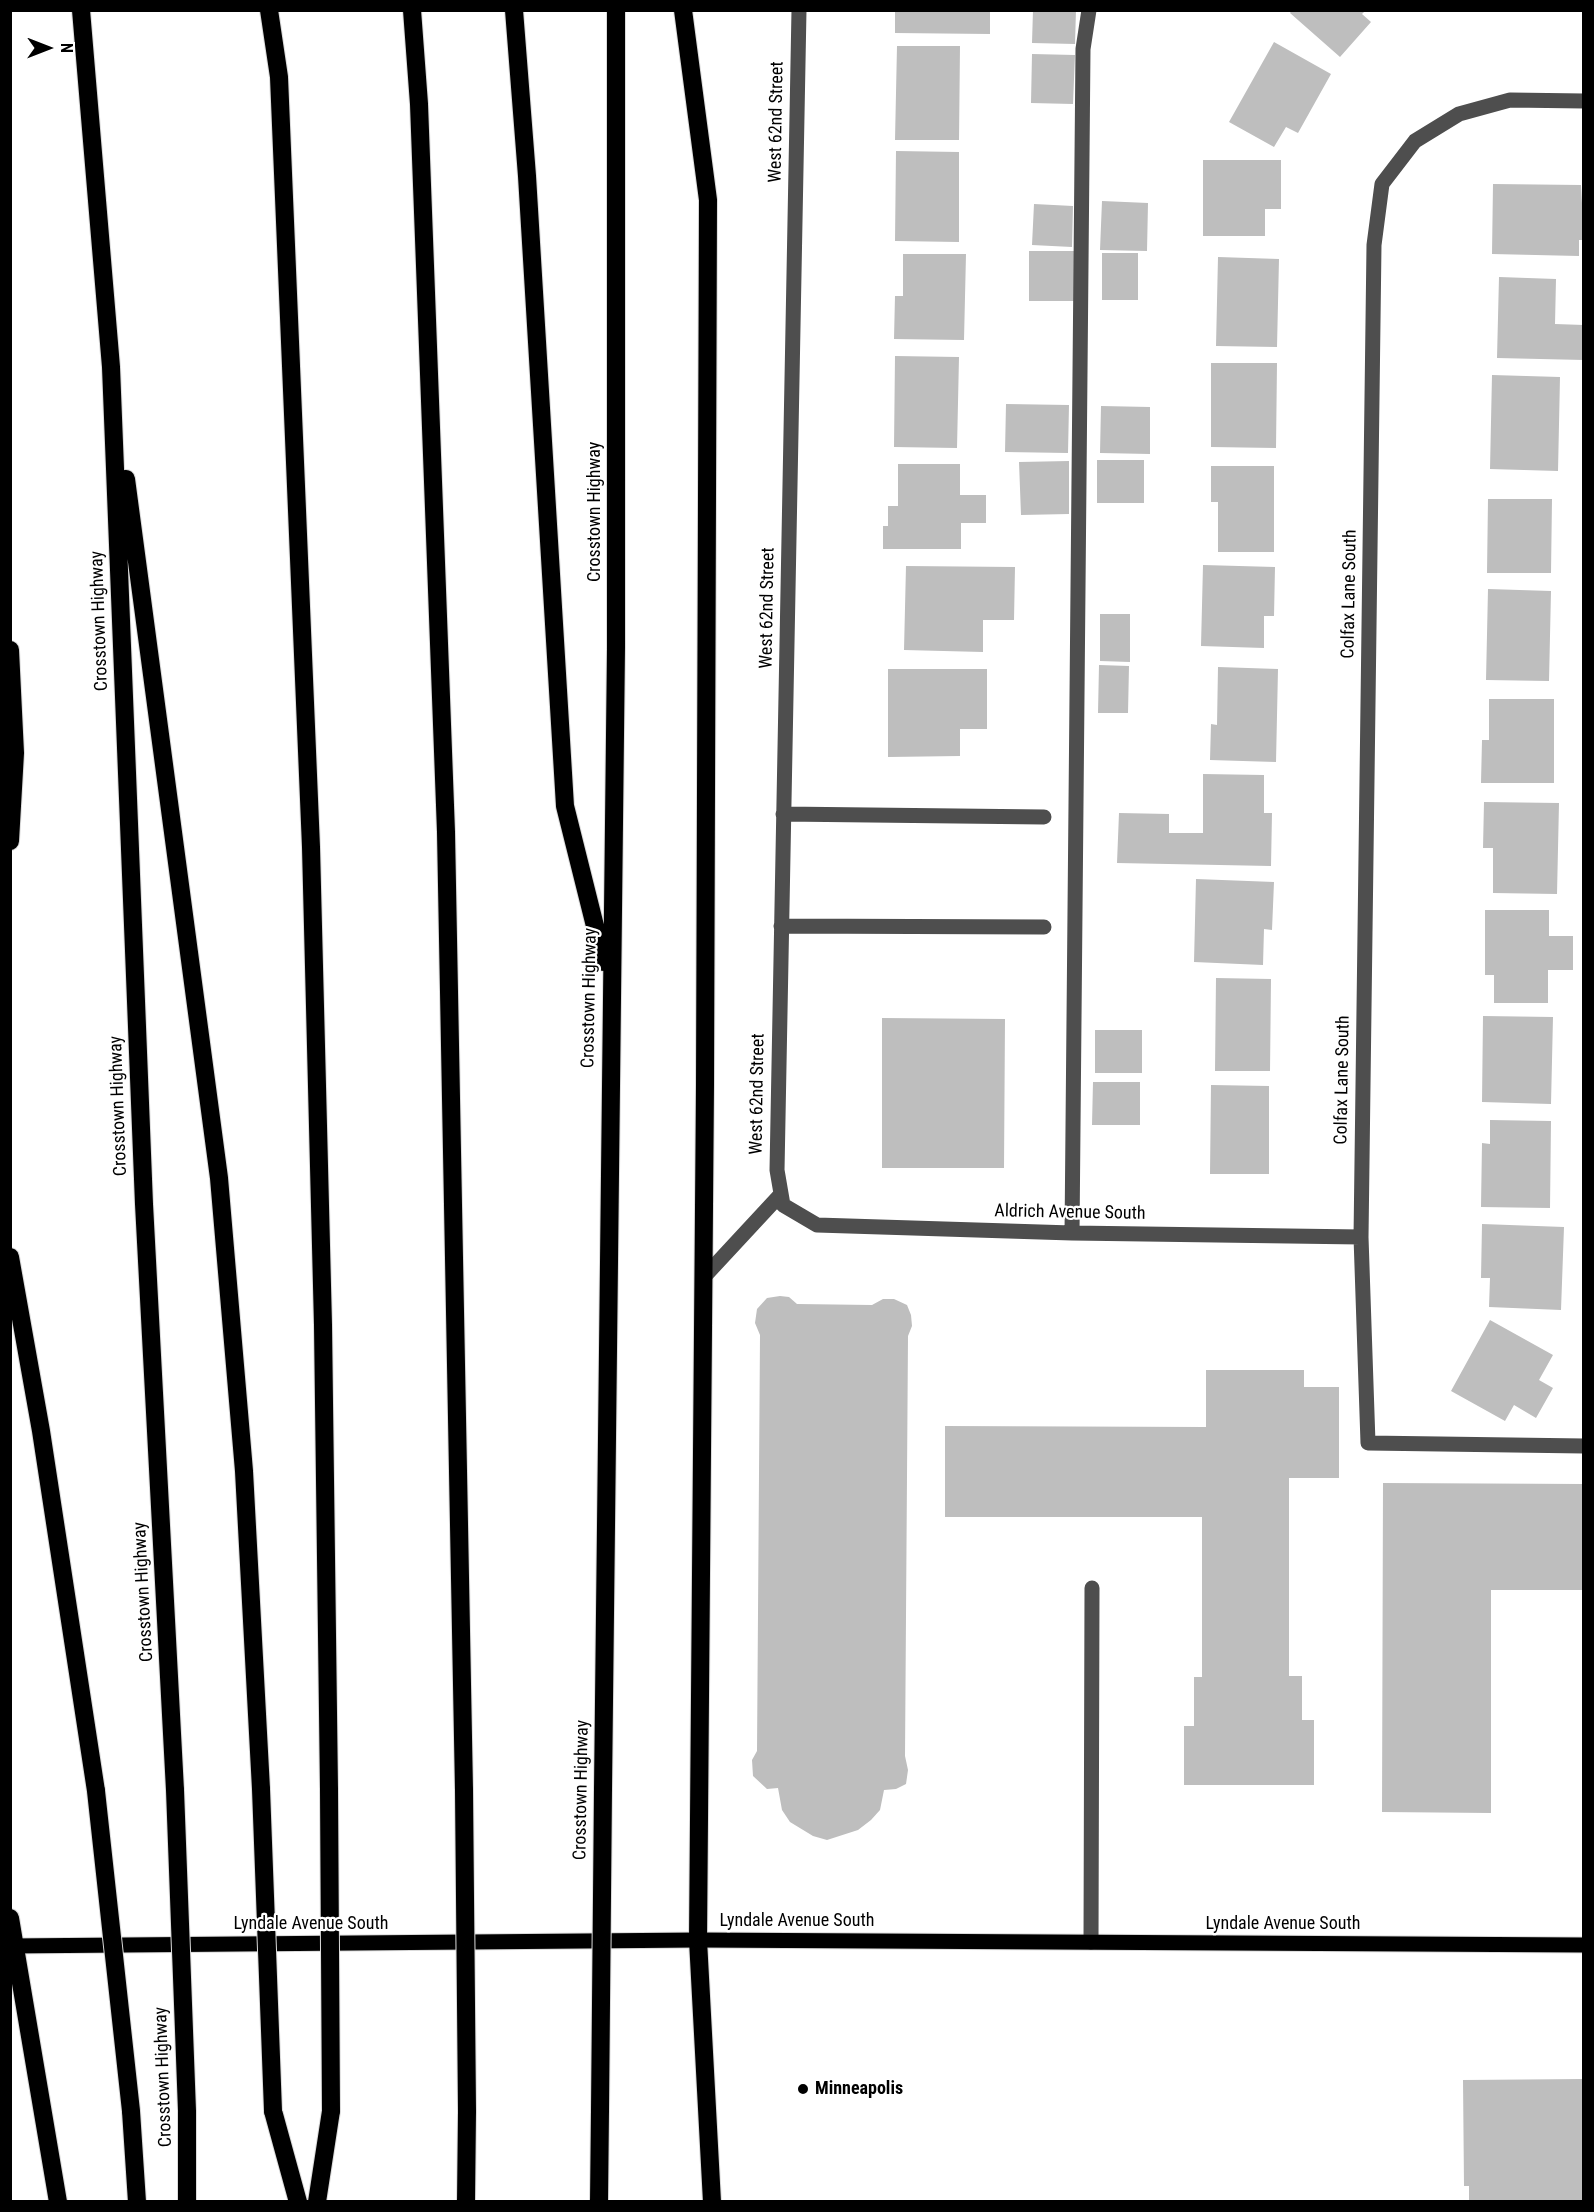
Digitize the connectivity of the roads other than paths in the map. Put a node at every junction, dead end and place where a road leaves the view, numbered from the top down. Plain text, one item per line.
1 (81, 10) edge
2 (269, 10) edge
3 (412, 10) edge
4 (514, 10) edge
5 (615, 10) edge
6 (683, 10) edge
7 (798, 10) edge
8 (1089, 10) edge
9 (1584, 100) edge
10 (111, 368) junction
11 (10, 650) edge
12 (783, 814) junction
13 (1044, 817) dead end
14 (10, 841) edge
15 (781, 926) junction
16 (1044, 927) dead end
17 (610, 987) junction
18 (782, 1199) junction
19 (1072, 1233) junction
20 (1361, 1237) junction
21 (10, 1257) edge
22 (704, 1277) junction
23 (1584, 1446) edge
24 (1092, 1588) dead end
25 (10, 1918) edge
26 (698, 1940) junction
27 (1091, 1942) junction
28 (1584, 1945) edge
29 (14, 1946) edge
30 (58, 2202) edge
31 (137, 2202) edge
32 (187, 2202) edge
33 (297, 2202) edge
34 (317, 2202) edge
35 (466, 2202) edge
36 (599, 2202) edge
37 (712, 2202) edge

1 - 10 highway, Crosstown Highway
2 - 34 highway, bridge
3 - 35 highway, bridge
4 - 17 highway
5 - 17 highway, Crosstown Highway
6 - 22 highway
7 - 12 street, West 62nd Street
8 - 19 street
9 - 20 street, Colfax Lane South
10 - 32 highway, Crosstown Highway, bridge
10 - 33 highway, bridge
11 - 14 highway
12 - 13 street
12 - 15 street, West 62nd Street
15 - 16 street
15 - 18 street, West 62nd Street
17 - 36 highway, Crosstown Highway, bridge
18 - 19 street, Aldrich Avenue South
18 - 22 street
19 - 20 street, Aldrich Avenue South
20 - 23 street, Colfax Lane South
21 - 31 highway, bridge
22 - 26 highway
24 - 27 street
25 - 29 highway
26 - 27 main road, Lyndale Avenue South
26 - 29 main road, Lyndale Avenue South
26 - 37 highway
27 - 28 main road, Lyndale Avenue South
29 - 30 highway

